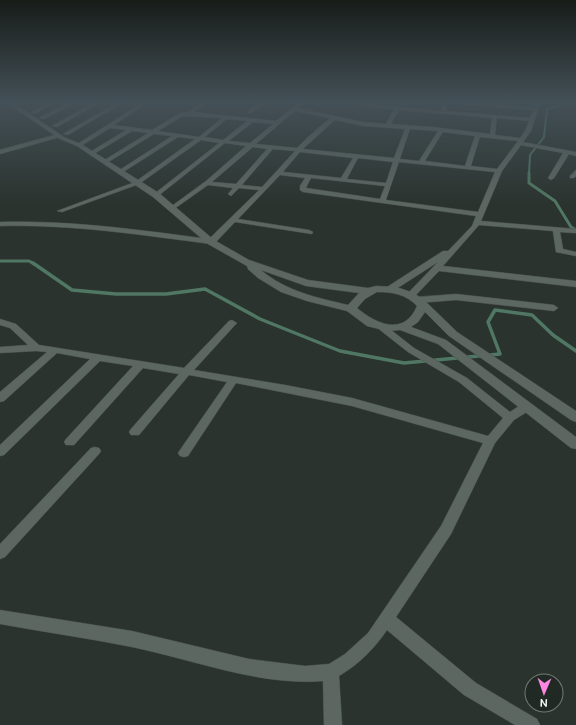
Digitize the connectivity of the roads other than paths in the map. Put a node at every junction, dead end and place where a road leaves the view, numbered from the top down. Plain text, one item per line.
1 (55, 137) edge
2 (60, 137) edge
3 (69, 137) edge
4 (88, 137) edge
5 (117, 137) edge
6 (143, 137) edge
7 (174, 137) edge
8 (192, 137) edge
9 (231, 137) edge
10 (259, 137) edge
11 (312, 137) edge
12 (404, 137) edge
13 (437, 137) edge
14 (477, 137) edge
15 (492, 137) edge
16 (523, 137) edge
17 (201, 138) junction
18 (224, 142) junction
19 (520, 142) junction
20 (76, 143) junction
21 (249, 145) junction
22 (272, 148) junction
23 (299, 151) junction
24 (0, 152) edge
25 (567, 152) junction
26 (92, 153) junction
27 (576, 154) edge
28 (356, 157) junction
29 (395, 161) junction
30 (105, 162) junction
31 (421, 163) junction
32 (467, 168) junction
33 (499, 171) junction
34 (120, 172) junction
35 (576, 172) edge
36 (279, 173) junction
37 (309, 177) junction
38 (551, 178) dead end
39 (572, 178) dead end
40 (343, 180) junction
41 (137, 183) junction
42 (206, 183) junction
43 (389, 184) junction
44 (238, 186) junction
45 (264, 189) junction
46 (231, 194) dead end
47 (156, 195) junction
48 (383, 200) junction
49 (172, 208) junction
50 (60, 211) dead end
51 (481, 215) junction
52 (233, 220) junction
53 (477, 223) junction
54 (0, 224) edge
55 (556, 230) junction
56 (574, 231) dead end
57 (309, 232) dead end
58 (211, 242) junction
59 (461, 244) junction
60 (576, 254) edge
61 (246, 262) junction
62 (438, 268) junction
63 (576, 284) edge
64 (390, 289) junction
65 (368, 291) junction
66 (415, 298) junction
67 (554, 308) dead end
68 (351, 309) junction
69 (0, 322) edge
70 (232, 322) dead end
71 (383, 328) junction
72 (402, 328) junction
73 (36, 348) junction
74 (55, 350) junction
75 (3, 352) edge
76 (98, 357) junction
77 (141, 364) junction
78 (188, 372) junction
79 (233, 380) junction
80 (0, 398) edge
81 (526, 407) junction
82 (510, 417) junction
83 (576, 417) edge
84 (135, 432) dead end
85 (490, 441) junction
86 (70, 442) dead end
87 (576, 444) edge
88 (95, 451) dead end
89 (0, 452) edge
90 (184, 453) dead end
91 (0, 553) edge
92 (0, 617) edge
93 (386, 618) junction
94 (331, 672) junction
95 (333, 725) edge
96 (531, 725) edge

1 - 24 street
2 - 20 street
3 - 20 street
4 - 20 street
5 - 26 street
6 - 30 street
7 - 34 street
8 - 17 street
9 - 18 street
10 - 21 street
11 - 23 street
12 - 29 street
13 - 31 street
14 - 32 street
15 - 19 street
16 - 19 street
17 - 18 street
17 - 41 street
18 - 21 street
18 - 47 street
19 - 25 street
19 - 33 street
20 - 26 street
21 - 22 street
21 - 42 street
22 - 23 street
22 - 44 street
23 - 28 street
23 - 36 street
25 - 27 street
25 - 38 street
26 - 30 street
28 - 29 street
28 - 40 street
29 - 31 street
29 - 43 street
30 - 34 street
31 - 32 street
32 - 33 street
33 - 51 street
34 - 41 street
35 - 39 street
36 - 37 street
36 - 45 street
37 - 40 street
37 - 48 street
40 - 43 street
41 - 47 street
41 - 50 street
42 - 44 street
42 - 49 street
43 - 48 street
44 - 45 street
44 - 46 street
45 - 52 street
47 - 49 street
48 - 51 street
49 - 58 street
51 - 53 street
52 - 57 street
52 - 58 street
53 - 55 street
53 - 59 street
54 - 58 street
55 - 56 street
55 - 60 street
58 - 61 street
59 - 62 street
59 - 64 street
61 - 65 street
61 - 68 street
62 - 63 street
62 - 66 street
64 - 65 street
64 - 66 street
65 - 68 street
66 - 67 street
66 - 72 street
66 - 83 street
68 - 71 street
69 - 73 street
70 - 78 street
71 - 72 street
71 - 82 street
72 - 81 street
73 - 74 street
73 - 75 street
74 - 76 street
74 - 80 street
76 - 77 street
76 - 89 street
77 - 78 street
77 - 86 street
78 - 79 street
78 - 84 street
79 - 85 street
79 - 90 street
81 - 82 street
81 - 87 street
82 - 85 street
85 - 93 street
88 - 91 street
92 - 94 street
93 - 94 street
93 - 96 street
94 - 95 street

